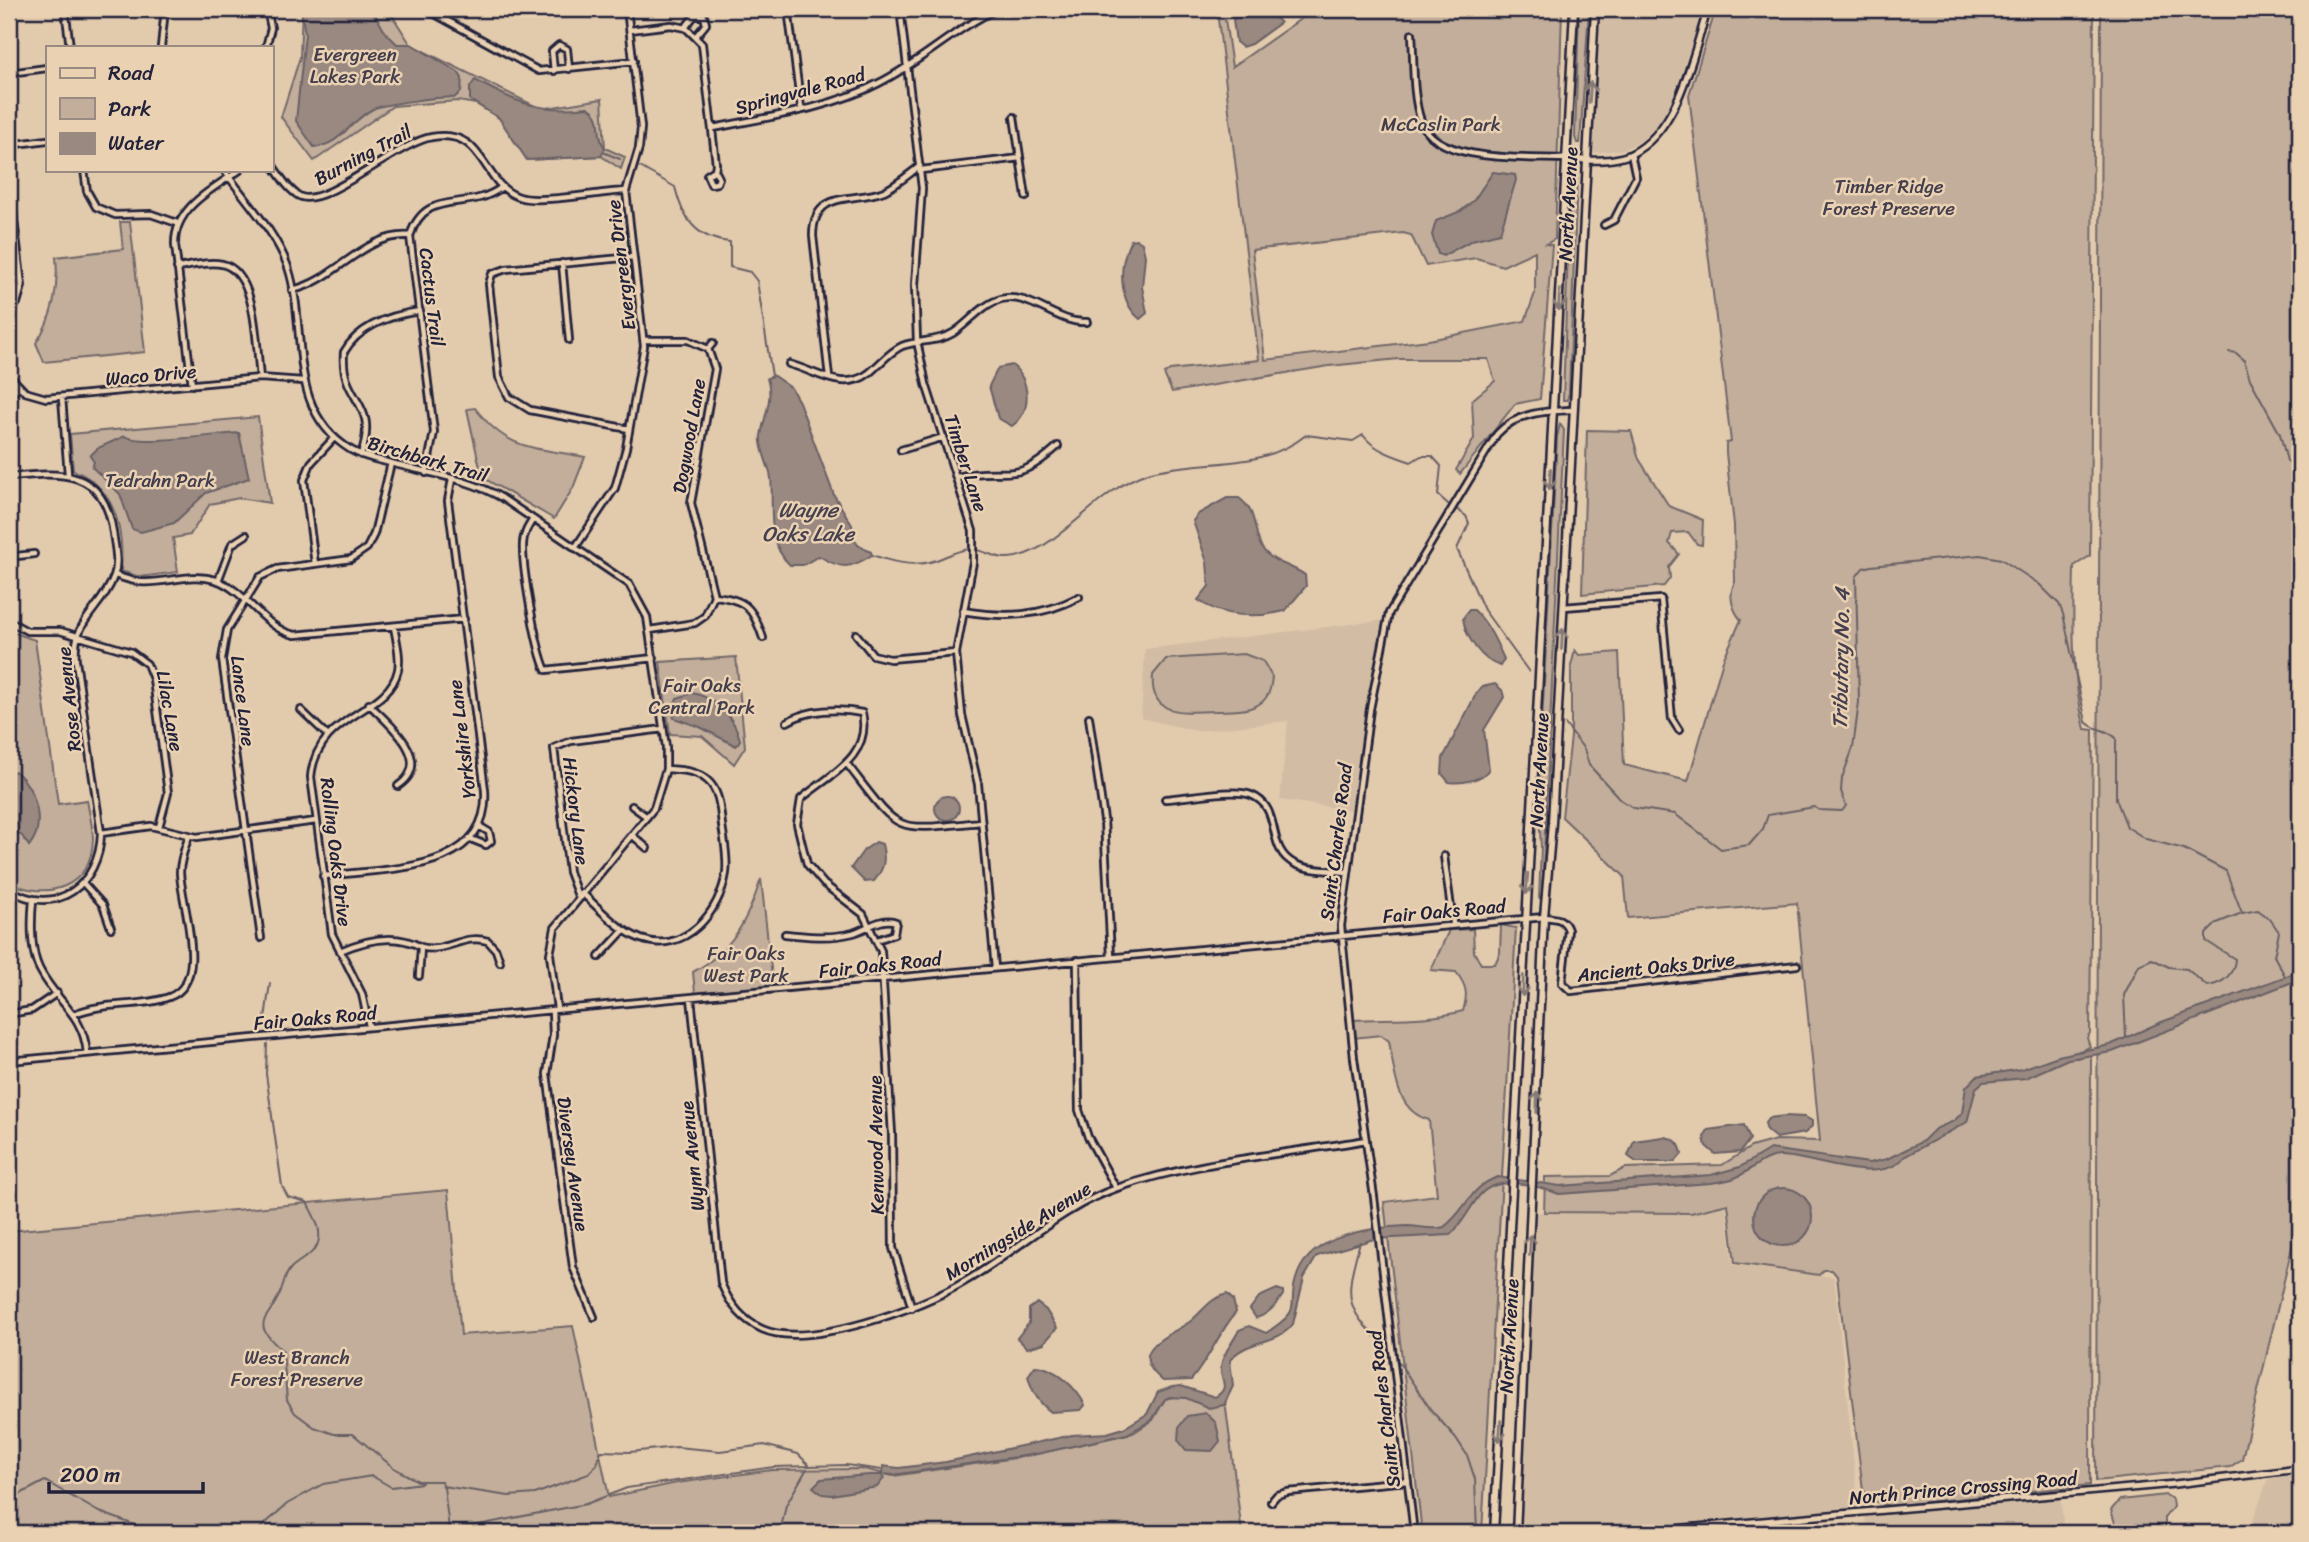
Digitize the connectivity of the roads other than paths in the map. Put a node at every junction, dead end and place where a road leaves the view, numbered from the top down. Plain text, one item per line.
1 (65, 9) edge
2 (165, 9) edge
3 (267, 9) edge
4 (426, 9) edge
5 (627, 9) edge
6 (788, 9) edge
7 (900, 9) edge
8 (998, 9) edge
9 (1574, 9) edge
10 (1595, 9) edge
11 (1708, 9) edge
12 (685, 28) junction
13 (630, 30) junction
14 (1412, 34) dead end
15 (696, 36) junction
16 (70, 46) edge
17 (161, 46) edge
18 (266, 46) edge
19 (634, 61) junction
20 (908, 66) junction
21 (46, 68) edge
22 (569, 69) junction
23 (554, 71) junction
24 (9, 73) edge
25 (802, 108) junction
26 (1014, 117) dead end
27 (713, 128) junction
28 (46, 140) edge
29 (9, 145) edge
30 (1631, 154) junction
31 (1020, 158) junction
32 (1567, 159) junction
33 (1586, 160) junction
34 (273, 165) edge
35 (921, 168) junction
36 (715, 170) dead end
37 (84, 172) edge
38 (225, 172) edge
39 (237, 172) edge
40 (229, 177) junction
41 (9, 178) edge
42 (502, 187) junction
43 (626, 191) junction
44 (1026, 197) dead end
45 (177, 223) junction
46 (1604, 225) dead end
47 (410, 236) junction
48 (632, 257) junction
49 (562, 263) junction
50 (177, 268) junction
51 (292, 290) junction
52 (419, 311) junction
53 (9, 313) edge
54 (1087, 322) dead end
55 (569, 340) dead end
56 (644, 340) junction
57 (917, 341) junction
58 (713, 343) dead end
59 (708, 349) junction
60 (789, 364) dead end
61 (9, 375) edge
62 (260, 378) junction
63 (830, 378) junction
64 (303, 381) junction
65 (192, 385) junction
66 (19, 387) junction
67 (9, 396) edge
68 (62, 398) junction
69 (1553, 410) junction
70 (1573, 410) junction
71 (629, 429) junction
72 (944, 437) junction
73 (334, 438) junction
74 (1058, 446) dead end
75 (901, 450) dead end
76 (361, 455) junction
77 (391, 463) junction
78 (426, 473) junction
79 (68, 474) junction
80 (9, 477) edge
81 (957, 477) junction
82 (452, 480) junction
83 (533, 519) junction
84 (246, 535) dead end
85 (575, 548) junction
86 (34, 554) dead end
87 (9, 557) edge
88 (315, 564) junction
89 (115, 575) junction
90 (218, 581) junction
91 (714, 596) junction
92 (1079, 597) dead end
93 (246, 598) junction
94 (1564, 607) junction
95 (963, 611) junction
96 (464, 619) junction
97 (9, 621) edge
98 (394, 626) junction
99 (650, 630) junction
100 (856, 634) dead end
101 (76, 636) junction
102 (763, 638) dead end
103 (956, 653) junction
104 (653, 657) junction
105 (369, 704) junction
106 (301, 710) dead end
107 (1089, 717) dead end
108 (787, 723) dead end
109 (663, 729) junction
110 (1679, 730) dead end
111 (327, 735) junction
112 (847, 764) junction
113 (666, 769) junction
114 (398, 786) dead end
115 (1165, 799) dead end
116 (632, 806) dead end
117 (647, 817) junction
118 (316, 821) junction
119 (981, 822) junction
120 (479, 826) junction
121 (159, 827) junction
122 (246, 831) junction
123 (101, 833) junction
124 (632, 835) junction
125 (189, 836) junction
126 (471, 839) junction
127 (647, 848) dead end
128 (1444, 856) dead end
129 (1348, 872) junction
130 (323, 876) junction
131 (84, 884) junction
132 (9, 889) edge
133 (580, 895) junction
134 (33, 900) junction
135 (1544, 916) junction
136 (1525, 918) junction
137 (1453, 923) junction
138 (872, 926) junction
139 (111, 928) dead end
140 (624, 930) junction
141 (785, 934) dead end
142 (1341, 934) junction
143 (261, 938) dead end
144 (877, 940) junction
145 (421, 947) junction
146 (340, 951) junction
147 (598, 957) dead end
148 (1111, 957) junction
149 (1077, 960) junction
150 (500, 962) dead end
151 (1797, 965) dead end
152 (995, 968) junction
153 (419, 975) dead end
154 (883, 978) junction
155 (57, 993) junction
156 (691, 998) junction
157 (555, 1010) junction
158 (9, 1014) edge
159 (74, 1014) junction
160 (369, 1026) junction
161 (87, 1053) junction
162 (9, 1061) edge
163 (1367, 1140) junction
164 (1116, 1188) junction
165 (912, 1307) junction
166 (735, 1308) joint
167 (594, 1317) dead end
168 (2300, 1469) edge
169 (1408, 1481) junction
170 (1271, 1502) dead end
171 (1414, 1533) edge
172 (1494, 1533) edge
173 (1516, 1533) edge
174 (1629, 1533) edge
175 (1639, 1533) edge

1 - 16 street
2 - 17 street
3 - 18 street
4 - 23 street
5 - 13 street, Evergreen Drive
6 - 25 street
7 - 20 street, Timber Lane
8 - 20 street, Springvale Road
9 - 32 main road, North Avenue
33 -> 10 main road, North Avenue
11 - 30 street
12 - 13 street
12 - 15 street
12 - 15 street
13 - 19 street, Evergreen Drive
14 - 32 street
15 - 27 street
19 - 22 street
19 - 43 street, Evergreen Drive
20 - 25 street, Springvale Road
20 - 35 street, Timber Lane
21 - 24 street
22 - 23 street
22 - 23 street
25 - 27 street, Springvale Road
26 - 31 street
27 - 36 street
28 - 29 street
30 - 33 street
30 - 46 street
31 - 35 street
31 - 44 street
32 - 33 street
32 -> 69 main road, North Avenue
33 - 70 main road, North Avenue
34 - 42 street, Burning Trail
35 - 57 street, Timber Lane
35 - 63 street
37 - 45 street
38 - 40 street, Birchbark Trail
39 - 40 street
40 - 45 street
40 - 51 street, Birchbark Trail
41 - 53 street
42 - 43 street
42 - 47 street, Cactus Trail
43 - 48 street, Evergreen Drive
45 - 50 street
47 - 51 street
47 - 52 street, Cactus Trail
48 - 49 street
48 - 56 street, Evergreen Drive
49 - 55 street
49 - 71 street
50 - 62 street
50 - 65 street
51 - 64 street, Birchbark Trail
52 - 76 street
52 - 78 street, Cactus Trail
54 - 57 street
56 - 59 street
56 - 71 street, Evergreen Drive
57 - 63 street
57 - 72 street, Timber Lane
58 - 59 street
59 - 91 street, Dogwood Lane
60 - 63 street
61 - 66 street
62 - 64 street, Waco Drive
62 - 65 street, Waco Drive
64 - 73 street, Birchbark Trail
65 - 68 street, Waco Drive
66 - 67 street
66 - 68 street, Waco Drive
68 - 79 street
69 - 70 street, Saint Charles Road
69 - 129 street, Saint Charles Road
69 -> 136 main road, North Avenue
70 - 94 main road, North Avenue
71 - 85 street, Evergreen Drive
72 - 75 street
72 - 81 street, Timber Lane
73 - 76 street, Birchbark Trail
73 - 88 street
74 - 81 street
76 - 77 street, Birchbark Trail
77 - 78 street, Birchbark Trail
77 - 88 street, Lance Lane
78 - 82 street, Birchbark Trail
79 - 80 street
79 - 89 street
81 - 95 street, Timber Lane
82 - 83 street, Birchbark Trail
82 - 96 street, Yorkshire Lane
83 - 85 street, Birchbark Trail
83 - 104 street
84 - 90 street
85 - 99 street, Birchbark Trail
86 - 87 street
88 - 93 street, Lance Lane
89 - 90 street
89 - 101 street, Rose Avenue
90 - 93 street
91 - 99 street
91 - 102 street
92 - 95 street
93 - 98 street
93 - 122 street, Lance Lane
94 - 110 street
135 -> 94 main road, North Avenue
95 - 103 street, Timber Lane
96 - 98 street
96 - 120 street, Yorkshire Lane
97 - 101 street, Lilac Lane
98 - 105 street, Rolling Oaks Drive
99 - 104 street, Birchbark Trail
100 - 103 street
101 - 121 street, Lilac Lane
101 - 123 street, Rose Avenue
103 - 119 street, Timber Lane
104 - 109 street, Birchbark Trail
105 - 111 street, Rolling Oaks Drive
105 - 114 street
106 - 111 street
107 - 148 street
108 - 112 street
109 - 113 street, Birchbark Trail
109 - 133 street, Hickory Lane
111 - 118 street, Rolling Oaks Drive
112 - 119 street
112 - 138 street
113 - 117 street, Birchbark Trail
113 - 140 street, Hickory Lane
115 - 129 street
116 - 117 street
117 - 124 street, Birchbark Trail
118 - 122 street
118 - 130 street, Rolling Oaks Drive
119 - 152 street, Timber Lane
120 - 126 street, Yorkshire Lane
120 - 126 street
121 - 123 street
121 - 125 street
122 - 125 street
122 - 143 street, Lance Lane
123 - 131 street, Rose Avenue
124 - 127 street
124 - 133 street, Birchbark Trail
125 - 159 street
126 - 130 street, Yorkshire Lane
128 - 137 street
129 - 142 street, Saint Charles Road
130 - 146 street, Rolling Oaks Drive
131 - 134 street
131 - 139 street
132 - 134 street
133 - 140 street, Hickory Lane
133 - 157 street, Birchbark Trail
134 - 155 street
135 - 136 street, Fair Oaks Road
135 - 151 street, Ancient Oaks Drive
173 -> 135 main road, North Avenue
136 - 137 street, Fair Oaks Road
136 -> 172 main road, North Avenue
137 - 142 street, Fair Oaks Road
138 - 141 street
138 - 144 street, Kenwood Avenue
138 - 144 street
140 - 147 street
142 - 148 street, Fair Oaks Road
142 - 163 street, Saint Charles Road
144 - 154 street, Kenwood Avenue
145 - 146 street
145 - 150 street
145 - 153 street
146 - 160 street, Rolling Oaks Drive
148 - 149 street, Fair Oaks Road
149 - 152 street, Fair Oaks Road
149 - 164 street
152 - 154 street, Fair Oaks Road
154 - 156 street, Fair Oaks Road
154 - 165 street, Kenwood Avenue
155 - 158 street
155 - 159 street
156 - 157 street, Fair Oaks Road
156 - 166 street, Wynn Avenue
157 - 160 street, Fair Oaks Road
157 - 167 street, Diversey Avenue
159 - 161 street
160 - 161 street, Fair Oaks Road
161 - 162 street, Fair Oaks Road
163 - 164 street, Morningside Avenue
163 - 169 street, Saint Charles Road
164 - 165 street, Morningside Avenue
165 - 166 street, Morningside Avenue
168 - 175 street, North Prince Crossing Road
169 - 170 street
169 - 171 street, Saint Charles Road
174 - 175 street, North Prince Crossing Road

